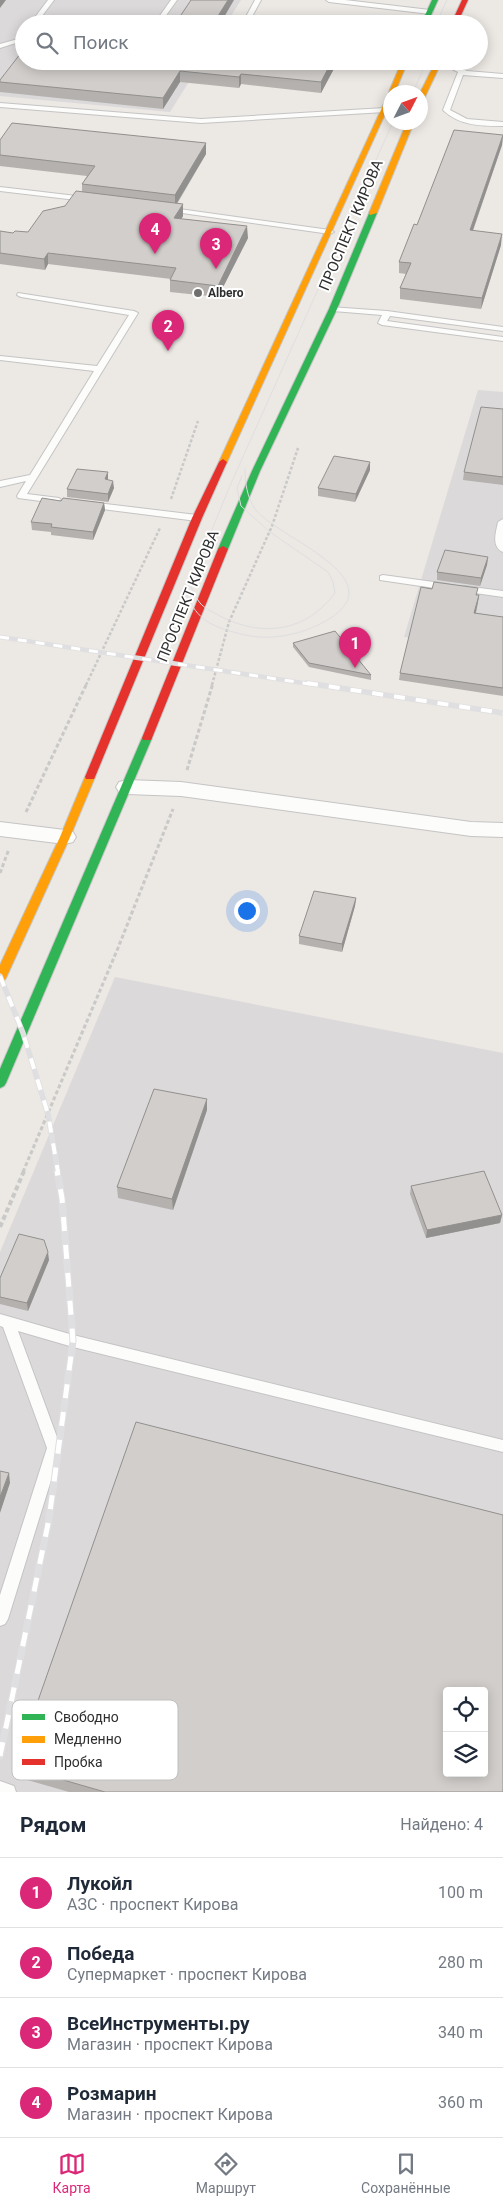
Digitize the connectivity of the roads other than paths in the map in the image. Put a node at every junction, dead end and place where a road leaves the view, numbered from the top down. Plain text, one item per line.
1 (51, 0) edge
2 (174, 0) edge
3 (258, 0) edge
4 (330, 0) edge
5 (435, 0) edge
6 (465, 0) edge
7 (430, 12) junction
8 (40, 15) edge
9 (163, 15) edge
10 (250, 15) edge
11 (428, 15) edge
12 (458, 15) edge
13 (15, 42) edge
14 (0, 46) edge
15 (402, 70) edge
16 (434, 70) edge
17 (455, 70) edge
18 (461, 73) junction
19 (503, 76) edge
20 (503, 81) edge
21 (395, 85) edge
22 (427, 85) edge
23 (0, 105) edge
24 (383, 110) edge
25 (383, 121) edge
26 (503, 124) edge
27 (408, 130) edge
28 (0, 189) edge
29 (89, 200) edge
30 (158, 208) edge
31 (330, 232) junction
32 (21, 296) dead end
33 (332, 309) junction
34 (387, 313) junction
35 (503, 329) edge
36 (503, 339) edge
37 (0, 358) edge
38 (99, 369) junction
39 (31, 478) junction
40 (0, 484) edge
41 (197, 518) junction
42 (503, 522) edge
43 (503, 548) edge
44 (383, 578) dead end
45 (503, 594) edge
46 (127, 787) junction
47 (8, 830) edge
48 (503, 830) edge
49 (65, 837) junction
50 (0, 978) edge
51 (0, 1083) edge
52 (4, 1321) edge
53 (503, 1446) edge
54 (0, 1619) edge
55 (0, 1789) edge
56 (8, 1792) edge

1 - 8 lane
2 - 9 lane
3 - 10 lane
4 - 7 lane
5 - 7 main road
6 - 12 main road
7 - 11 main road
13 - 14 lane
15 - 21 main road
16 - 22 main road
17 - 18 lane
18 - 19 lane
18 - 20 lane
18 - 26 lane
23 - 24 lane
25 - 31 main road, ПРОСПЕКТ КИРОВА
27 - 33 main road, ПРОСПЕКТ КИРОВА
28 - 29 lane
30 - 31 lane
31 - 41 main road, ПРОСПЕКТ КИРОВА
32 - 38 lane
33 - 34 lane
33 - 46 main road, ПРОСПЕКТ КИРОВА
34 - 35 lane
34 - 36 lane
37 - 38 lane
38 - 39 lane
39 - 40 lane
39 - 41 lane
41 - 49 main road, ПРОСПЕКТ КИРОВА
42 - 43 lane
44 - 45 lane
46 - 48 street
46 - 51 main road, ПРОСПЕКТ КИРОВА
47 - 49 street
49 - 50 main road, ПРОСПЕКТ КИРОВА
52 - 53 lane
52 - 54 lane
55 - 56 lane

